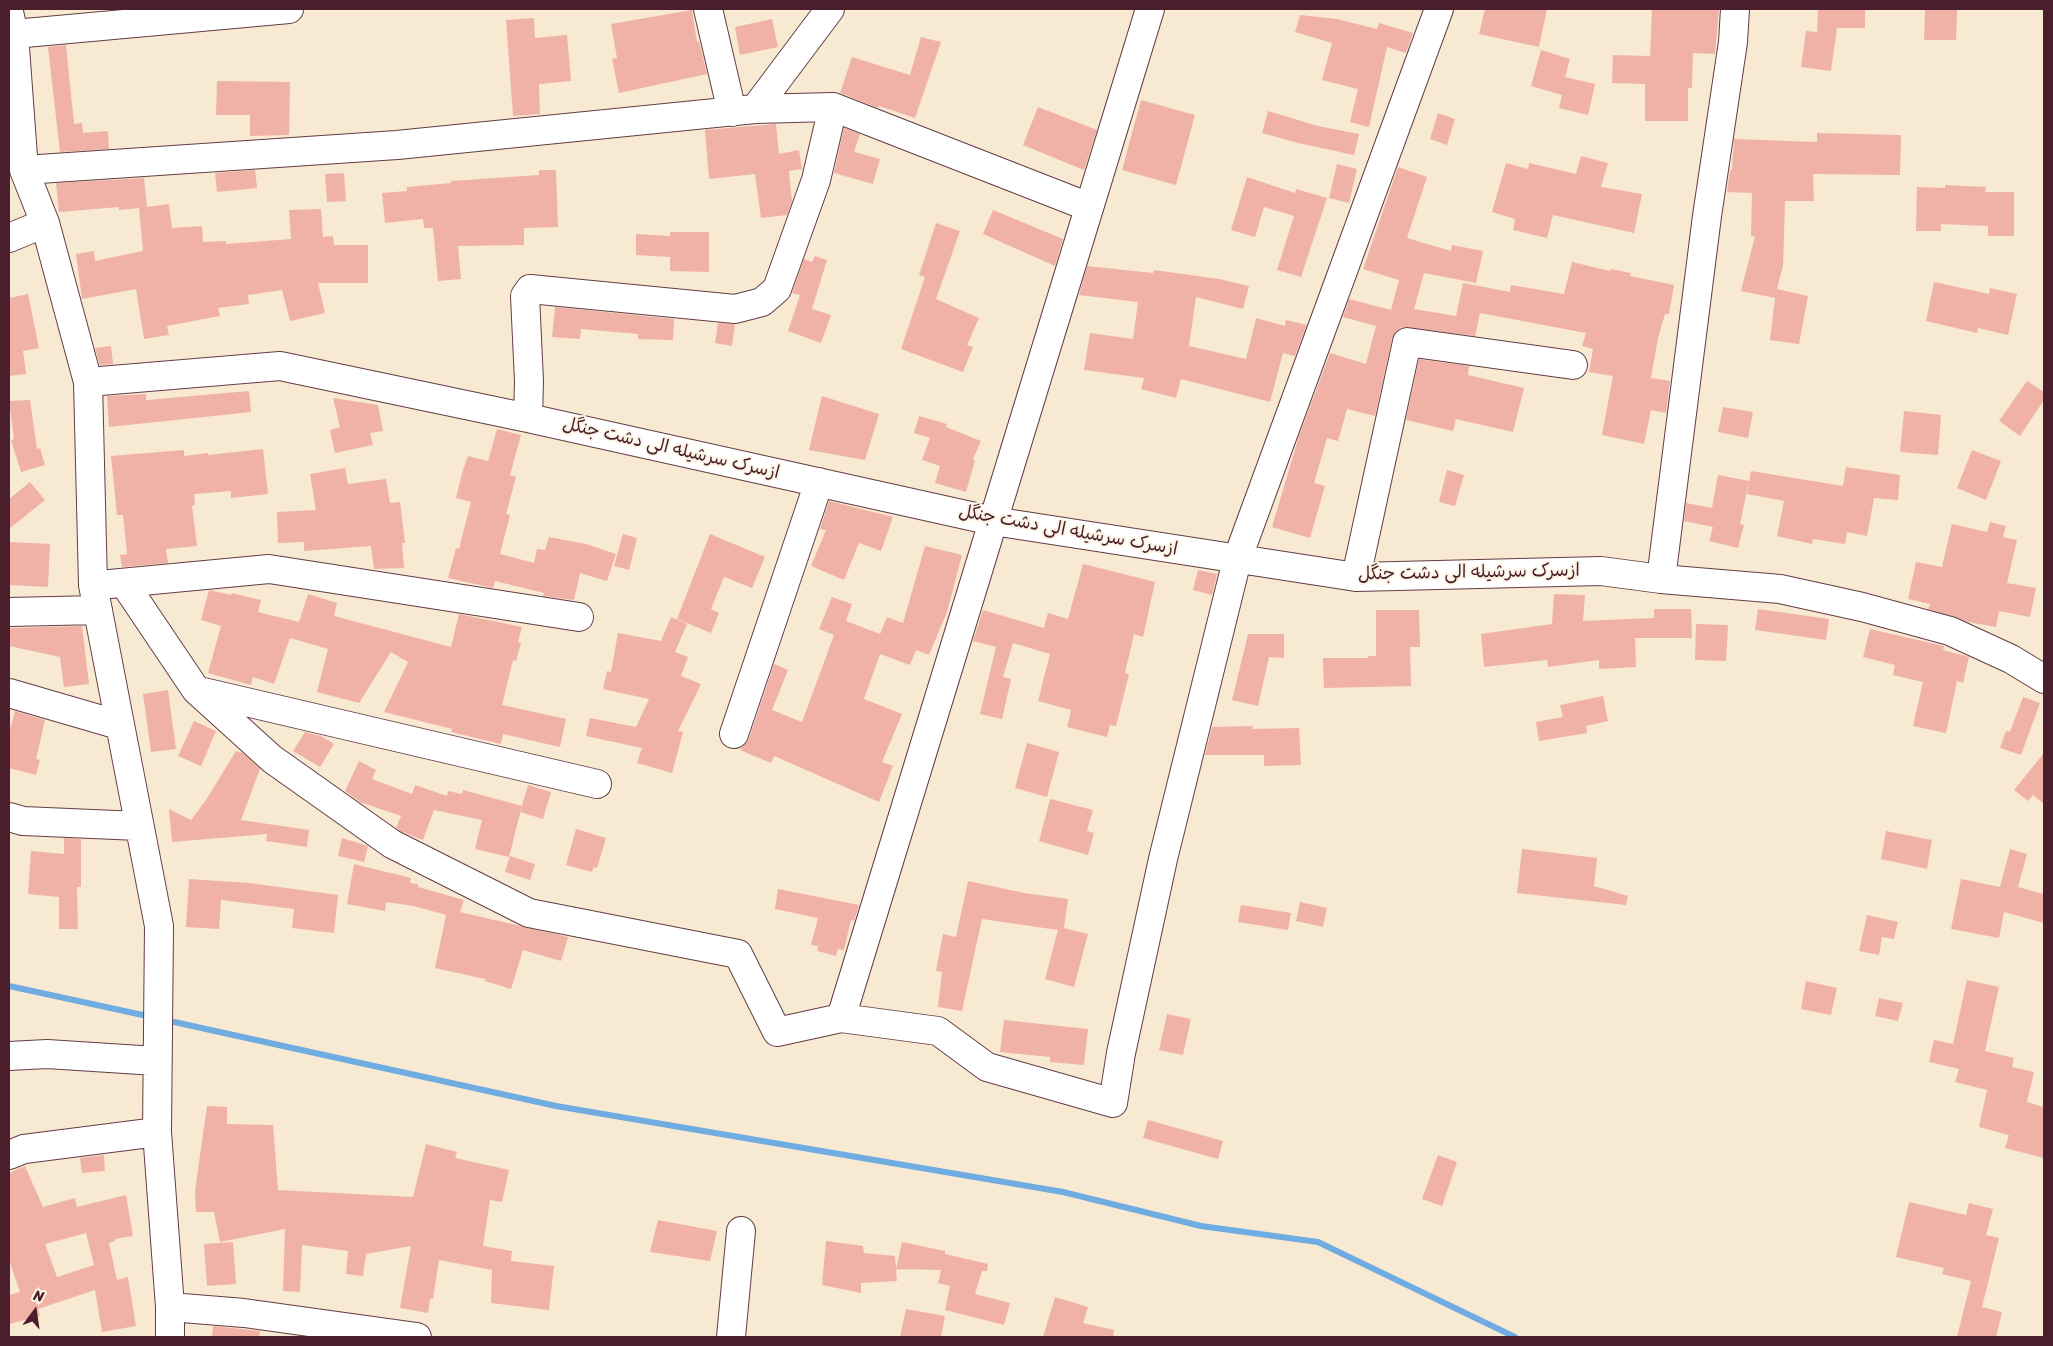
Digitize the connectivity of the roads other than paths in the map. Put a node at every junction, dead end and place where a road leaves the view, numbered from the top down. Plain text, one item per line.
1 (289, 9) edge
2 (708, 9) edge
3 (830, 9) edge
4 (1150, 9) edge
5 (1439, 9) edge
6 (1735, 9) edge
7 (11, 23) edge
8 (14, 98) edge
9 (833, 107) junction
10 (743, 111) junction
11 (24, 170) junction
12 (1089, 207) junction
13 (45, 223) junction
14 (9, 238) edge
15 (1573, 365) dead end
16 (88, 382) junction
17 (528, 418) junction
18 (819, 482) junction
19 (993, 521) junction
20 (1237, 560) junction
21 (1356, 577) junction
22 (1661, 579) junction
23 (124, 583) junction
24 (96, 598) junction
25 (9, 612) edge
26 (580, 617) dead end
27 (2044, 679) edge
28 (196, 690) junction
29 (9, 693) edge
30 (119, 725) junction
31 (734, 734) dead end
32 (597, 784) dead end
33 (9, 817) edge
34 (139, 826) junction
35 (841, 1018) junction
36 (9, 1056) edge
37 (156, 1061) junction
38 (157, 1132) junction
39 (9, 1155) edge
40 (741, 1231) dead end
41 (170, 1307) junction
42 (170, 1337) edge
43 (417, 1337) edge
44 (731, 1337) edge

1 - 7 street
2 - 10 street
3 - 10 street
4 - 12 street
5 - 20 street
6 - 22 street
7 - 8 street
8 - 11 street
9 - 10 street
9 - 12 street
9 - 17 street
10 - 11 street
11 - 13 street
12 - 19 street
13 - 14 street
13 - 16 street
15 - 21 street
16 - 17 street, ازسرک سرشیله الی دشت جنگل
16 - 24 street
17 - 18 street, ازسرک سرشیله الی دشت جنگل
18 - 19 street, ازسرک سرشیله الی دشت جنگل
18 - 31 street
19 - 20 street, ازسرک سرشیله الی دشت جنگل
19 - 35 street
20 - 21 street, ازسرک سرشیله الی دشت جنگل
20 - 35 street
21 - 22 street, ازسرک سرشیله الی دشت جنگل
22 - 27 street, ازسرک سرشیله الی دشت جنگل
23 - 24 street
23 - 26 street
23 - 28 street
24 - 25 street
24 - 30 street
28 - 32 street
28 - 35 street
29 - 30 street
30 - 34 street
33 - 34 street
34 - 37 street
36 - 37 street
37 - 38 street
38 - 39 street
38 - 41 street
40 - 44 street
41 - 42 street
41 - 43 street

